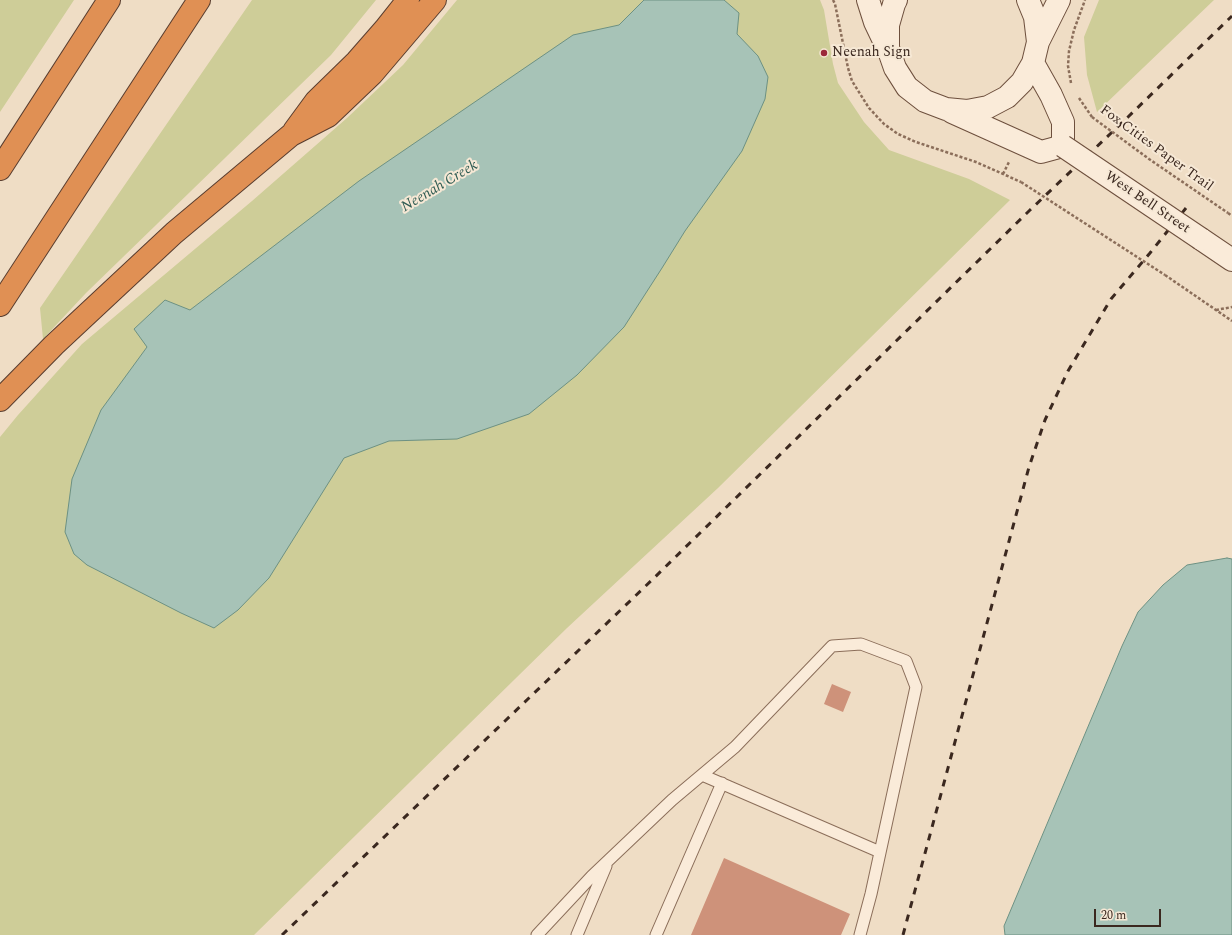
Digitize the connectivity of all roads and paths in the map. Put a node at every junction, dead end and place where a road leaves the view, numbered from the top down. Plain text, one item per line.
1 (109, 0) edge
2 (199, 0) edge
3 (408, 0) edge
4 (435, 0) edge
5 (868, 0) edge
6 (896, 0) edge
7 (1028, 0) edge
8 (1059, 0) edge
9 (1085, 0) edge
10 (1038, 42) junction
11 (888, 48) junction
12 (1033, 63) junction
13 (1073, 88) dead end
14 (1076, 93) dead end
15 (946, 109) junction
16 (291, 135) junction
17 (1063, 146) junction
18 (1007, 166) dead end
19 (0, 169) edge
20 (1003, 174) dead end
21 (1021, 182) dead end
22 (1232, 216) edge
23 (1232, 260) edge
24 (0, 305) edge
25 (1232, 307) edge
26 (1215, 310) junction
27 (1232, 321) edge
28 (0, 400) edge
29 (702, 775) junction
30 (722, 784) junction
31 (880, 852) junction
32 (607, 861) junction
33 (537, 935) edge
34 (577, 935) edge
35 (656, 935) edge
36 (860, 935) edge

1 - 19 highway
2 - 24 highway
3 - 16 highway
4 - 16 highway
5 - 11 main road
6 - 11 main road
7 - 10 main road
8 - 10 main road
9 - 13 path
10 - 12 main road
11 - 15 main road
12 - 15 main road
12 - 17 main road
14 - 22 path, Fox Cities Paper Trail, bridge
15 - 17 main road
16 - 28 highway
17 - 23 main road, West Bell Street, bridge
18 - 20 path
21 - 26 path, bridge
25 - 26 path
26 - 27 path
29 - 30 lane
29 - 31 lane
29 - 32 lane
30 - 31 lane
30 - 35 lane
31 - 36 lane
32 - 33 lane
32 - 34 lane

